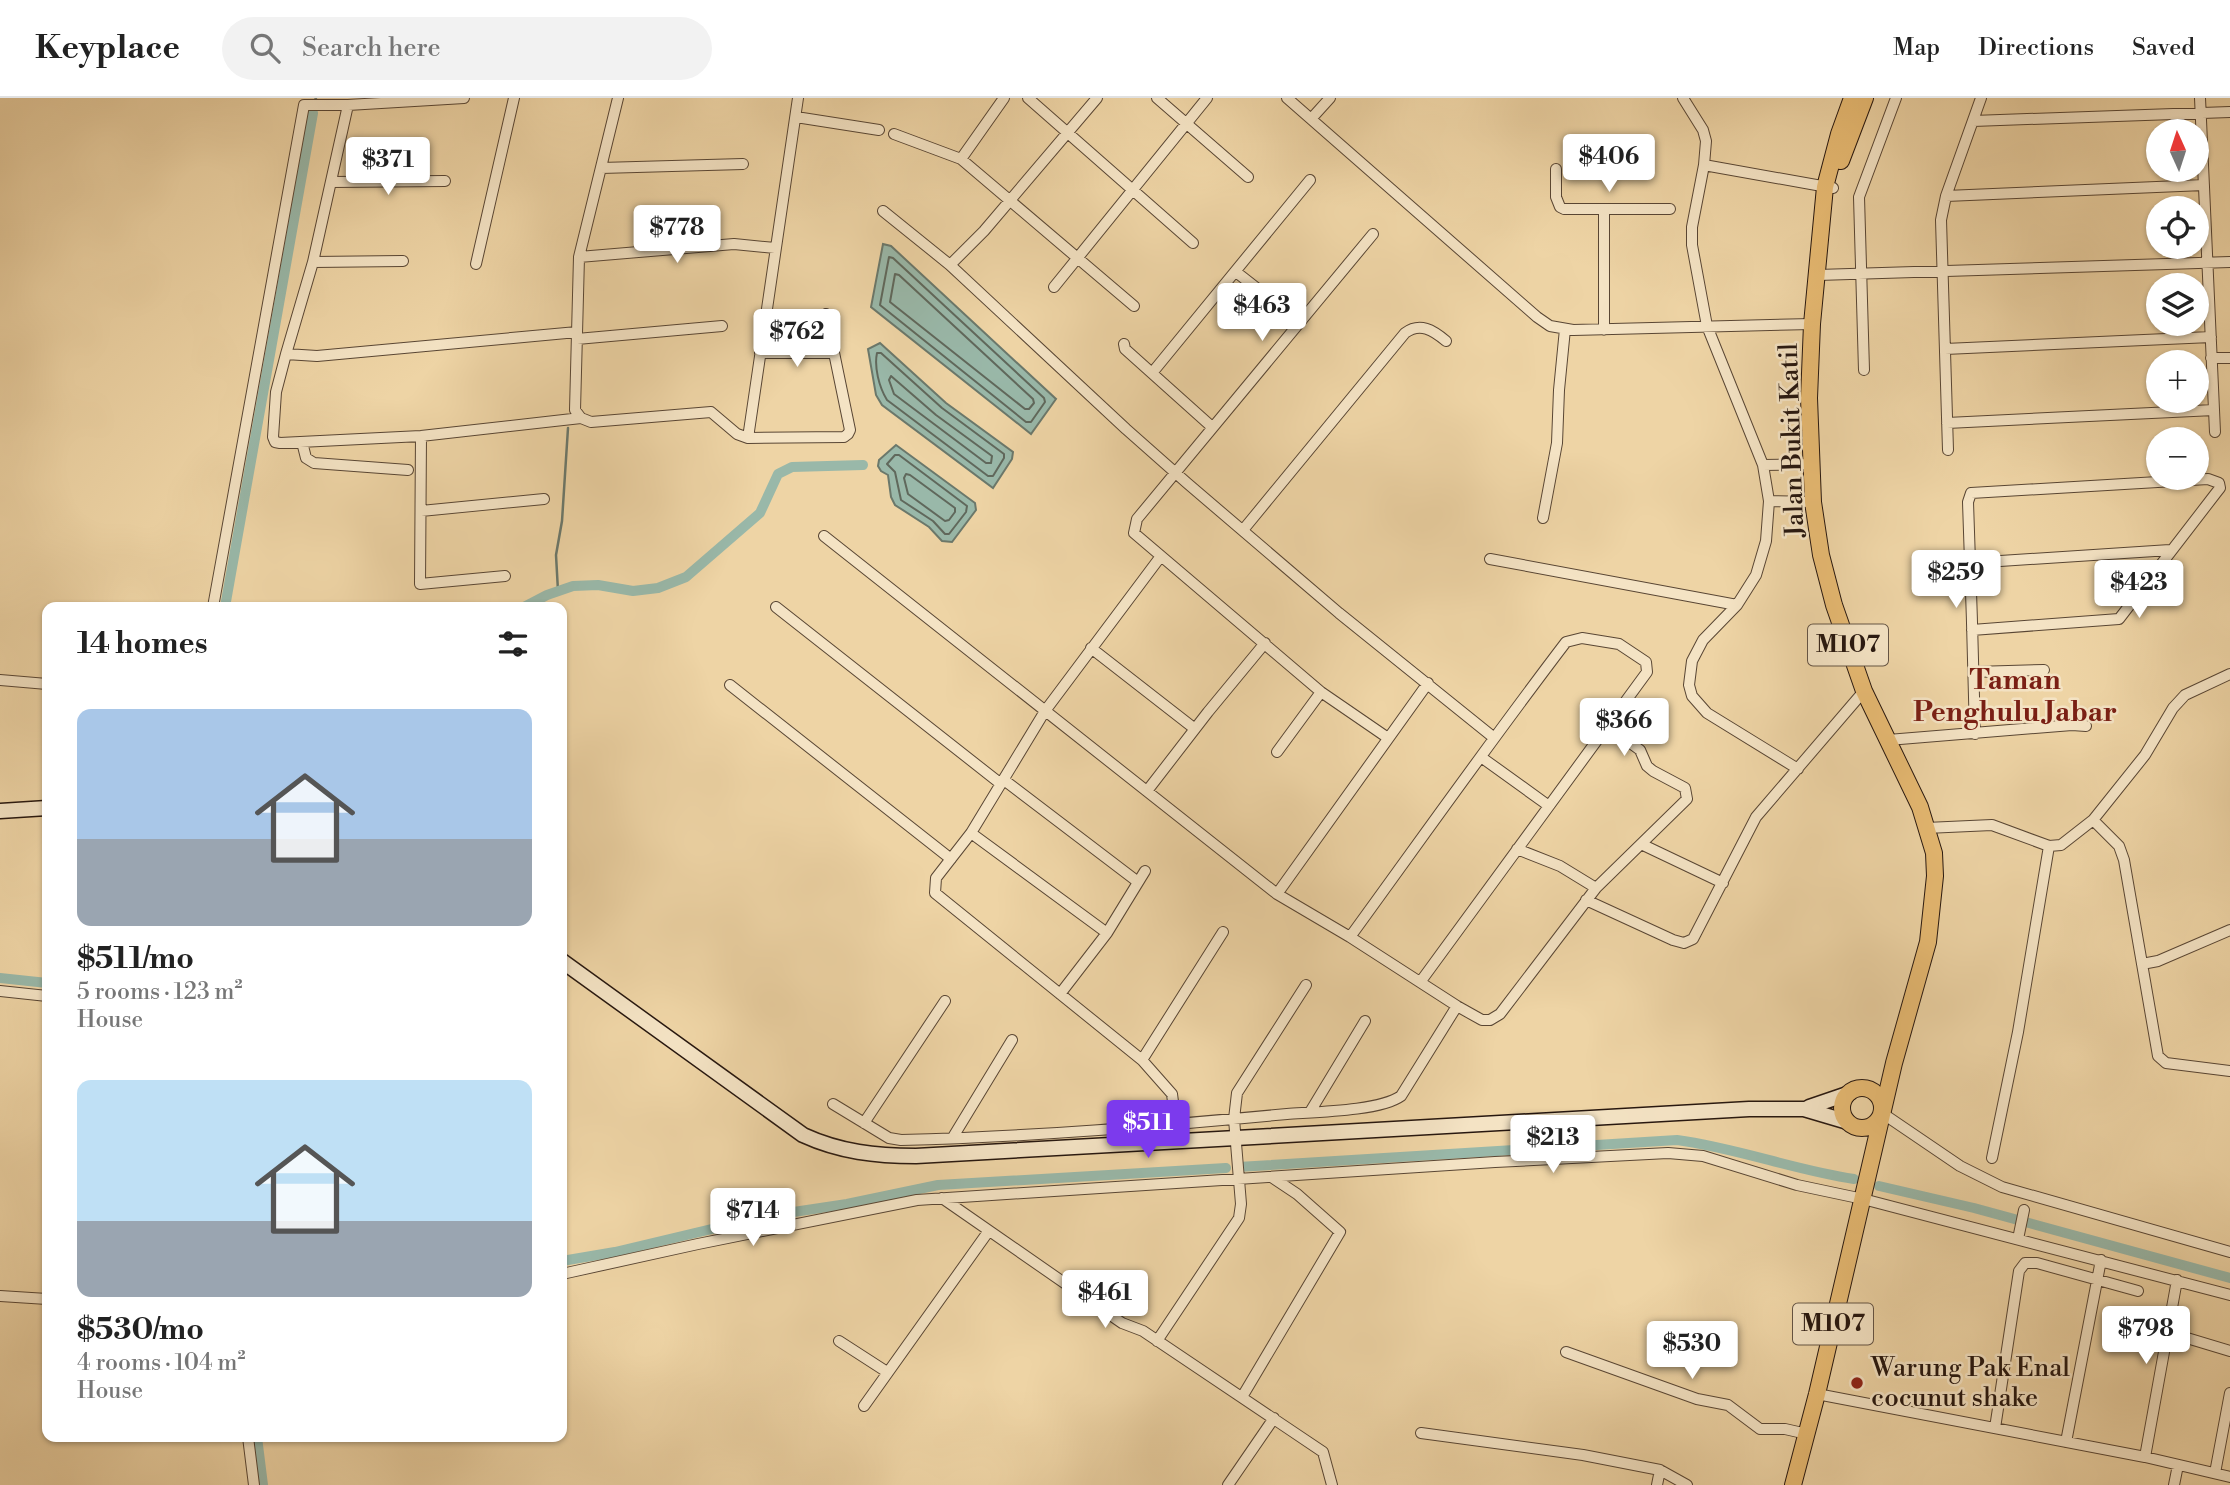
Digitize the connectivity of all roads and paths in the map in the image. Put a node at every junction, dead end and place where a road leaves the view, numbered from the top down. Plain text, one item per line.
1 (464, 98) edge
2 (514, 98) edge
3 (618, 98) edge
4 (799, 98) edge
5 (1004, 98) edge
6 (1028, 98) edge
7 (1097, 98) edge
8 (1157, 98) edge
9 (1207, 98) edge
10 (1287, 98) edge
11 (1330, 98) edge
12 (1683, 98) edge
13 (1852, 98) edge
14 (1865, 98) edge
15 (1896, 98) edge
16 (1981, 98) edge
17 (2200, 98) edge
18 (348, 106) junction
19 (2230, 112) edge
20 (2201, 113) junction
21 (796, 117) junction
22 (1311, 119) junction
23 (1973, 121) junction
24 (1186, 125) junction
25 (879, 130) dead end
26 (1069, 132) junction
27 (894, 134) dead end
28 (961, 159) junction
29 (743, 164) dead end
30 (1704, 165) junction
31 (601, 168) junction
32 (1556, 169) dead end
33 (1248, 177) dead end
34 (1310, 180) dead end
35 (445, 181) dead end
36 (331, 182) junction
37 (2204, 185) junction
38 (1829, 188) junction
39 (1134, 189) junction
40 (1946, 196) junction
41 (1010, 200) junction
42 (1604, 209) junction
43 (1670, 209) dead end
44 (883, 211) dead end
45 (1373, 234) dead end
46 (1193, 243) dead end
47 (775, 248) junction
48 (579, 257) junction
49 (1078, 257) junction
50 (403, 261) dead end
51 (313, 262) junction
52 (2207, 262) junction
53 (2230, 262) edge
54 (476, 264) dead end
55 (950, 265) junction
56 (1236, 272) junction
57 (1942, 272) junction
58 (1861, 274) junction
59 (1818, 275) junction
60 (1054, 287) dead end
61 (1134, 306) dead end
62 (826, 314) dead end
63 (1300, 322) junction
64 (1812, 324) junction
65 (722, 326) dead end
66 (1707, 326) junction
67 (1565, 330) junction
68 (1604, 330) junction
69 (577, 336) junction
70 (2211, 337) junction
71 (1446, 341) dead end
72 (1124, 344) dead end
73 (1945, 349) junction
74 (834, 353) junction
75 (286, 354) junction
76 (760, 354) junction
77 (2211, 358) junction
78 (2230, 358) edge
79 (1864, 370) dead end
80 (1152, 373) junction
81 (2214, 410) junction
82 (581, 418) junction
83 (1947, 423) junction
84 (1212, 427) junction
85 (2215, 432) dead end
86 (421, 436) junction
87 (748, 438) junction
88 (302, 442) junction
89 (1948, 450) dead end
90 (1811, 464) junction
91 (1763, 465) junction
92 (408, 470) dead end
93 (1175, 471) junction
94 (544, 499) dead end
95 (1769, 501) junction
96 (1813, 502) junction
97 (421, 512) junction
98 (1543, 518) dead end
99 (1243, 530) junction
100 (824, 536) dead end
101 (2170, 550) junction
102 (1161, 556) junction
103 (1489, 559) dead end
104 (1970, 563) junction
105 (505, 576) dead end
106 (214, 602) edge
107 (1737, 605) junction
108 (776, 607) dead end
109 (1972, 630) junction
110 (1265, 643) junction
111 (1091, 648) junction
112 (2044, 670) dead end
113 (1973, 672) junction
114 (2230, 674) edge
115 (0, 680) edge
116 (1428, 683) junction
117 (42, 684) edge
118 (730, 685) dead end
119 (1864, 691) junction
120 (1321, 692) junction
121 (1045, 710) junction
122 (1607, 726) junction
123 (2086, 726) dead end
124 (1195, 729) junction
125 (1976, 734) junction
126 (1493, 737) junction
127 (1388, 738) junction
128 (1888, 740) junction
129 (1278, 752) dead end
130 (1481, 757) junction
131 (1798, 769) junction
132 (1002, 782) junction
133 (1147, 792) junction
134 (1549, 806) junction
135 (42, 808) edge
136 (0, 811) edge
137 (2093, 820) junction
138 (1926, 828) junction
139 (971, 833) junction
140 (1641, 844) junction
141 (2049, 846) junction
142 (1517, 849) junction
143 (951, 859) junction
144 (1145, 871) dead end
145 (1138, 882) junction
146 (1723, 883) junction
147 (1596, 888) junction
148 (1277, 894) junction
149 (1586, 900) junction
150 (2230, 930) edge
151 (1223, 932) dead end
152 (1107, 933) junction
153 (1350, 937) junction
154 (2142, 964) junction
155 (567, 965) edge
156 (1420, 981) junction
157 (1306, 985) dead end
158 (0, 991) edge
159 (1060, 994) junction
160 (42, 995) edge
161 (945, 1001) dead end
162 (1457, 1006) junction
163 (1365, 1021) dead end
164 (1012, 1040) dead end
165 (1142, 1060) junction
166 (1894, 1063) junction
167 (2230, 1071) edge
168 (1853, 1091) junction
169 (833, 1104) dead end
170 (1804, 1109) junction
171 (1310, 1112) junction
172 (1882, 1112) junction
173 (1234, 1119) junction
174 (864, 1123) junction
175 (1850, 1124) junction
176 (1176, 1125) junction
177 (953, 1138) junction
178 (1235, 1138) junction
179 (1992, 1158) dead end
180 (1871, 1163) junction
181 (1273, 1178) junction
182 (1239, 1180) junction
183 (942, 1198) junction
184 (1863, 1199) junction
185 (2024, 1210) dead end
186 (988, 1232) junction
187 (2018, 1239) junction
188 (2230, 1252) edge
189 (2101, 1260) junction
190 (567, 1273) edge
191 (2097, 1280) junction
192 (2177, 1280) junction
193 (2138, 1291) dead end
194 (2230, 1295) edge
195 (0, 1296) edge
196 (42, 1299) edge
197 (2167, 1332) junction
198 (839, 1341) dead end
199 (1157, 1341) junction
200 (2230, 1351) edge
201 (1566, 1352) dead end
202 (887, 1372) junction
203 (2230, 1393) edge
204 (1817, 1394) junction
205 (1242, 1397) junction
206 (864, 1406) dead end
207 (1274, 1418) junction
208 (1994, 1428) junction
209 (1421, 1433) dead end
210 (1807, 1434) junction
211 (249, 1442) edge
212 (2066, 1442) junction
213 (2145, 1457) junction
214 (2178, 1465) junction
215 (1660, 1470) junction
216 (2215, 1473) junction
217 (2230, 1477) edge
218 (254, 1485) edge
219 (1228, 1485) edge
220 (1332, 1485) edge
221 (1657, 1485) edge
222 (1687, 1485) edge
223 (1793, 1485) edge
224 (2174, 1485) edge

1 - 18 street
2 - 54 street
3 - 31 street
4 - 21 street
5 - 28 street
6 - 26 street
7 - 26 street
8 - 24 street
9 - 24 street
10 - 22 street
11 - 22 street
12 - 30 street
13 - 38 main road, Jalan Bukit Katil / M107
14 - 38 main road, Jalan Bukit Katil / M107
15 - 58 street
16 - 23 street
17 - 20 street
18 - 36 street
18 - 106 street
19 - 20 street
20 - 23 street
20 - 37 street
21 - 25 street
21 - 47 street
22 - 67 street
23 - 40 street
24 - 33 street
24 - 39 street
26 - 39 street
26 - 41 street
27 - 28 street
28 - 41 street
29 - 31 street
30 - 38 street
30 - 66 street
31 - 48 street
32 - 42 street
34 - 56 street
35 - 36 street
36 - 51 street
37 - 40 street
37 - 52 street
38 - 59 main road, Jalan Bukit Katil / M107
39 - 46 street
39 - 49 street
40 - 57 street
41 - 49 street
41 - 55 street
42 - 43 street
42 - 68 street
44 - 55 street
45 - 63 street
47 - 48 street
47 - 76 street
48 - 69 street
49 - 60 street
49 - 61 street
50 - 51 street
51 - 75 street
52 - 53 street
52 - 57 street
52 - 70 street
55 - 93 street
56 - 63 street
56 - 80 street
57 - 58 street
57 - 73 street
58 - 59 street
58 - 79 street
59 - 64 main road, Jalan Bukit Katil / M107
62 - 74 street
63 - 84 street
64 - 66 street
64 - 90 main road, Jalan Bukit Katil / M107
65 - 69 street
66 - 68 street
66 - 91 street
67 - 68 street
67 - 98 street
69 - 75 street
69 - 82 street
70 - 73 street
70 - 77 street
71 - 99 street
72 - 80 street
73 - 83 street
74 - 76 street
74 - 87 street
75 - 88 street
76 - 87 street
77 - 78 street
77 - 81 street
80 - 84 street
81 - 83 street
81 - 85 street
82 - 86 street
82 - 87 street
83 - 89 street
84 - 93 street
86 - 88 street
86 - 97 street
88 - 92 street
90 - 91 street
90 - 96 main road, Jalan Bukit Katil / M107
91 - 95 street
93 - 99 street
93 - 102 street
94 - 97 street
95 - 96 street
95 - 107 street
96 - 119 main road, Jalan Bukit Katil / M107
97 - 105 street
99 - 116 street
100 - 121 street
101 - 104 street
101 - 104 street
101 - 109 street
102 - 110 street
102 - 111 street
103 - 107 street
104 - 109 street
107 - 131 street
108 - 132 street
109 - 113 street
110 - 120 street
110 - 124 street
111 - 121 street
111 - 124 street
112 - 113 street
113 - 125 street
114 - 137 street
115 - 117 street
116 - 126 street
116 - 127 street
118 - 143 street
119 - 128 main road, Jalan Bukit Katil / M107
119 - 131 street
120 - 127 street
120 - 129 street
121 - 132 street
121 - 133 street
122 - 126 street
122 - 134 street
122 - 140 street
123 - 125 street
124 - 133 street
125 - 128 street
126 - 130 street
127 - 148 street
128 - 138 main road, Jalan Bukit Katil / M107
130 - 134 street
130 - 153 street
131 - 146 street
132 - 139 street
132 - 145 street
133 - 148 street
134 - 142 street
135 - 136 main road
137 - 141 street
137 - 154 street
138 - 141 street
138 - 166 main road, Jalan Bukit Katil / M107
139 - 143 street
139 - 152 street
140 - 146 street
140 - 147 street
141 - 179 street
142 - 147 street
142 - 156 street
143 - 159 street
144 - 145 street
145 - 152 street
146 - 149 street
147 - 149 street
148 - 153 street
149 - 162 street
150 - 154 street
151 - 165 street
152 - 159 street
153 - 156 street
154 - 167 street
155 - 178 main road
156 - 162 street
157 - 173 street
158 - 160 street
159 - 165 street
161 - 174 street
162 - 171 street
163 - 171 street
164 - 177 street
165 - 176 street
166 - 168 main road
166 - 172 main road, M107
168 - 170 main road
168 - 172 main road
168 - 175 main road
169 - 174 street
170 - 175 main road
170 - 178 main road
171 - 173 street
172 - 175 main road
172 - 180 main road, M107
172 - 188 street
173 - 176 street
173 - 178 street
174 - 177 street
175 - 180 main road
176 - 177 street
178 - 182 street
180 - 184 main road, M107
181 - 182 street
181 - 184 street
181 - 205 street
182 - 183 street
182 - 199 street
183 - 186 street
183 - 190 street
184 - 187 street
184 - 204 main road, M107
185 - 187 street
186 - 199 street
186 - 202 street
187 - 189 street
189 - 191 street
189 - 192 street
191 - 193 street
191 - 208 street
191 - 212 street
192 - 194 street
192 - 197 street
195 - 196 street
197 - 200 street
197 - 213 street
198 - 202 street
199 - 205 street
201 - 210 street
202 - 206 street
203 - 216 street
204 - 208 street
204 - 210 main road, M107
205 - 207 street
207 - 219 street
207 - 220 street
208 - 212 street
209 - 215 street
210 - 223 main road, M107
211 - 218 street
212 - 213 street
213 - 214 street
214 - 216 street
214 - 224 street
215 - 221 street
215 - 222 street
216 - 217 street

